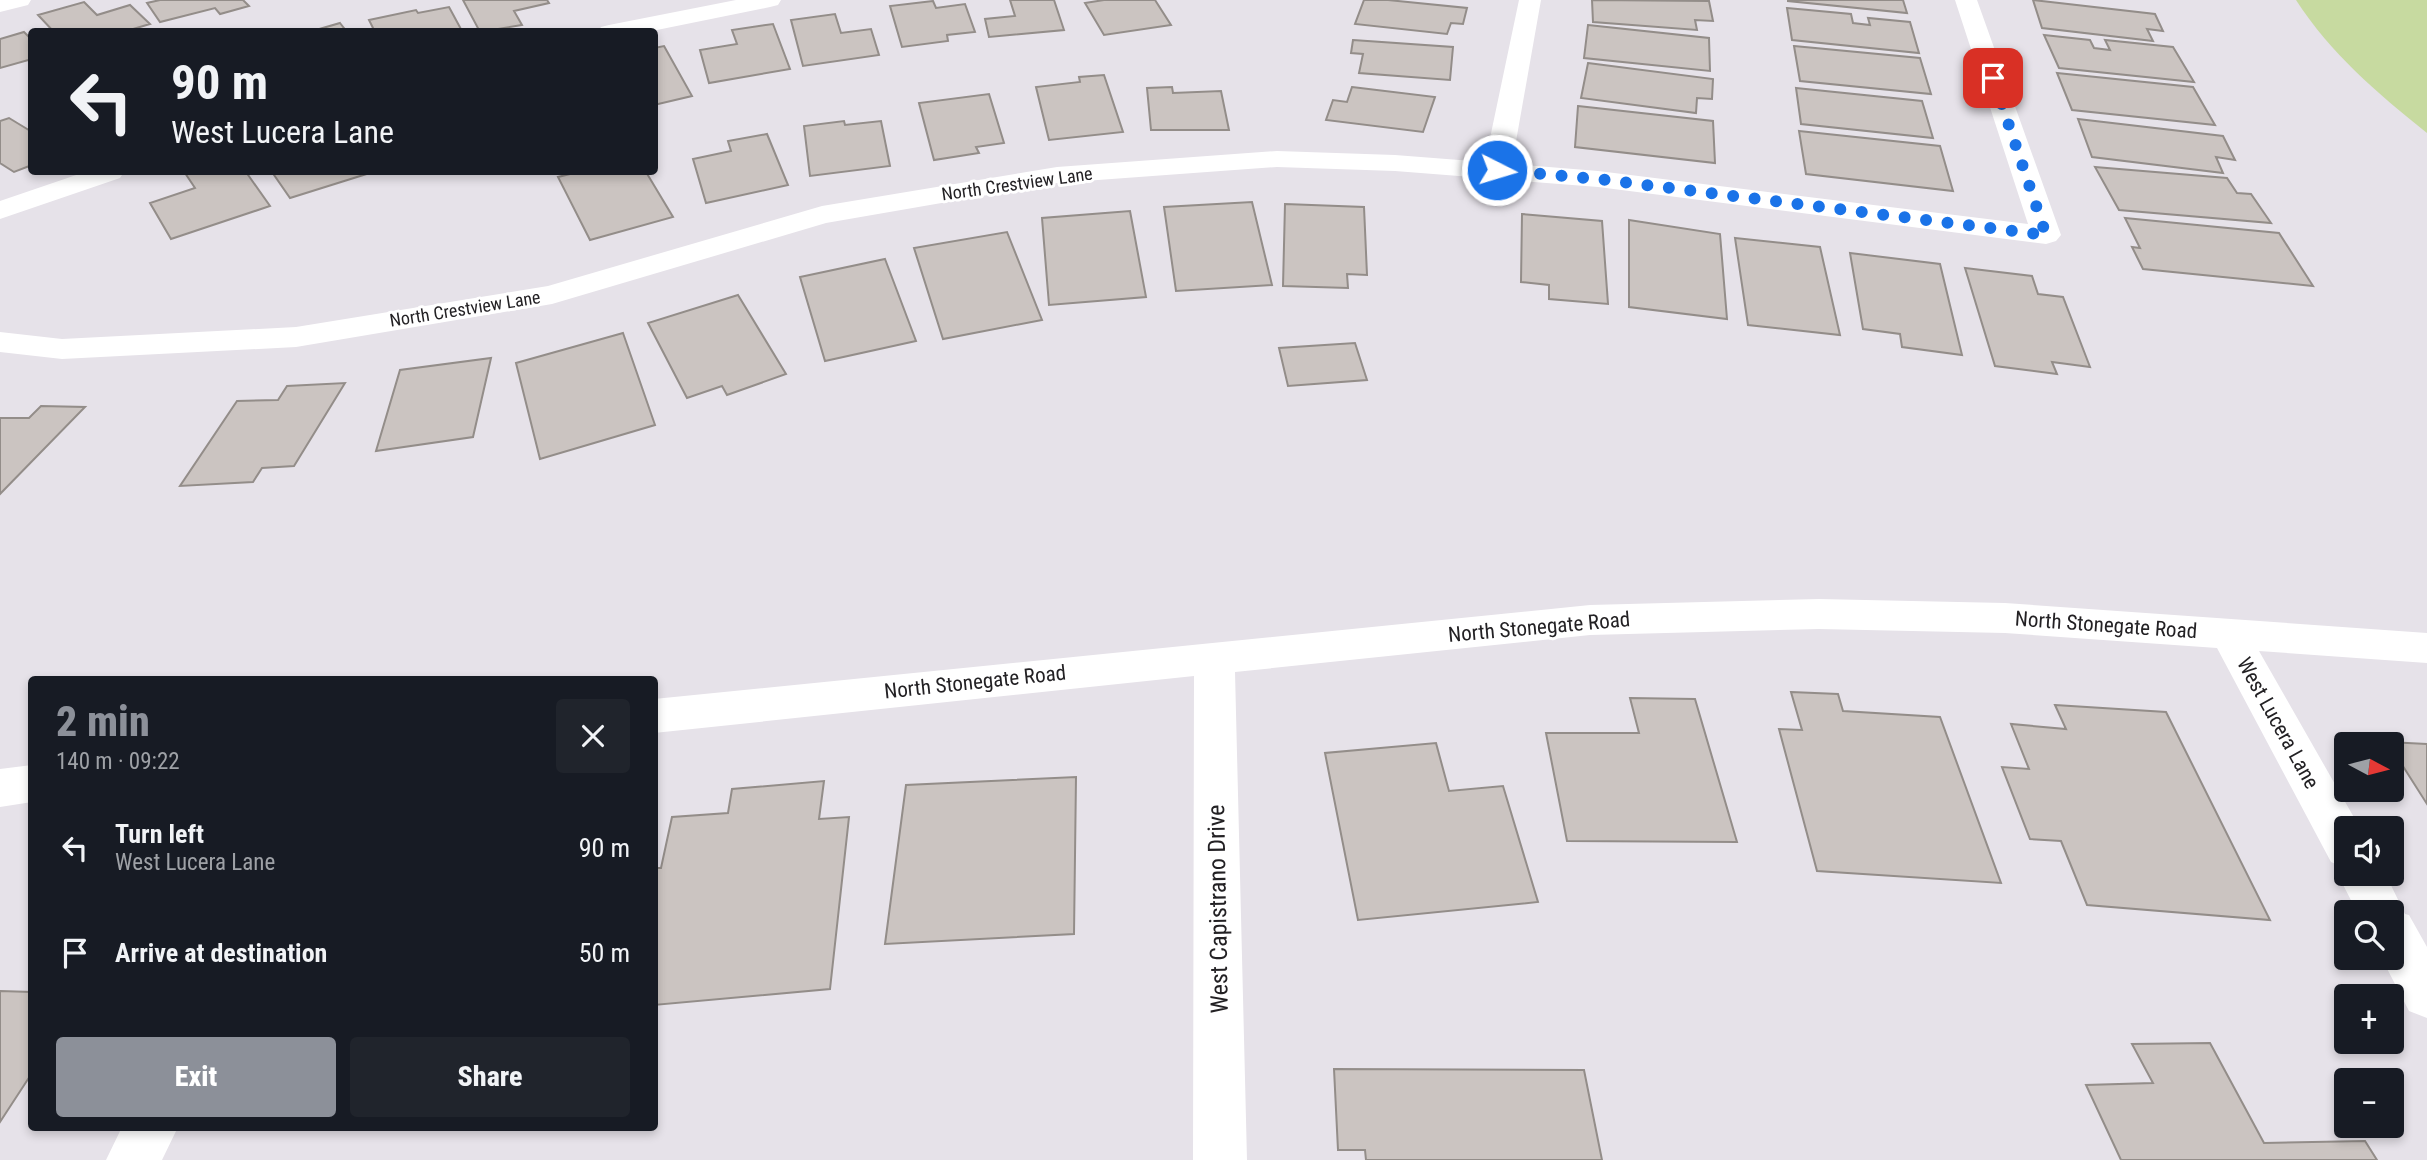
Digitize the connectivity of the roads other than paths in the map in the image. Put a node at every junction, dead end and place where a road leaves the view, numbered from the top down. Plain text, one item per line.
1 (20, 0) edge
2 (769, 0) edge
3 (1530, 0) edge
4 (1966, 0) edge
5 (0, 5) edge
6 (629, 28) edge
7 (1497, 170) junction
8 (101, 175) edge
9 (0, 210) edge
10 (0, 342) edge
11 (2229, 634) junction
12 (2427, 648) edge
13 (1214, 657) junction
14 (658, 716) edge
15 (28, 784) edge
16 (0, 788) edge
17 (2334, 824) edge
18 (2404, 953) edge
19 (2427, 994) edge
20 (149, 1131) edge
21 (133, 1160) edge
22 (1220, 1160) edge

1 - 5 street
2 - 6 street
3 - 7 street
4 - 7 street, North Crestview Lane
7 - 10 street, North Crestview Lane
8 - 9 street
11 - 12 street, North Stonegate Road
11 - 13 street, North Stonegate Road
11 - 17 street, West Lucera Lane
13 - 14 street, North Stonegate Road
13 - 22 street, West Capistrano Drive
15 - 16 street
18 - 19 street
20 - 21 street

